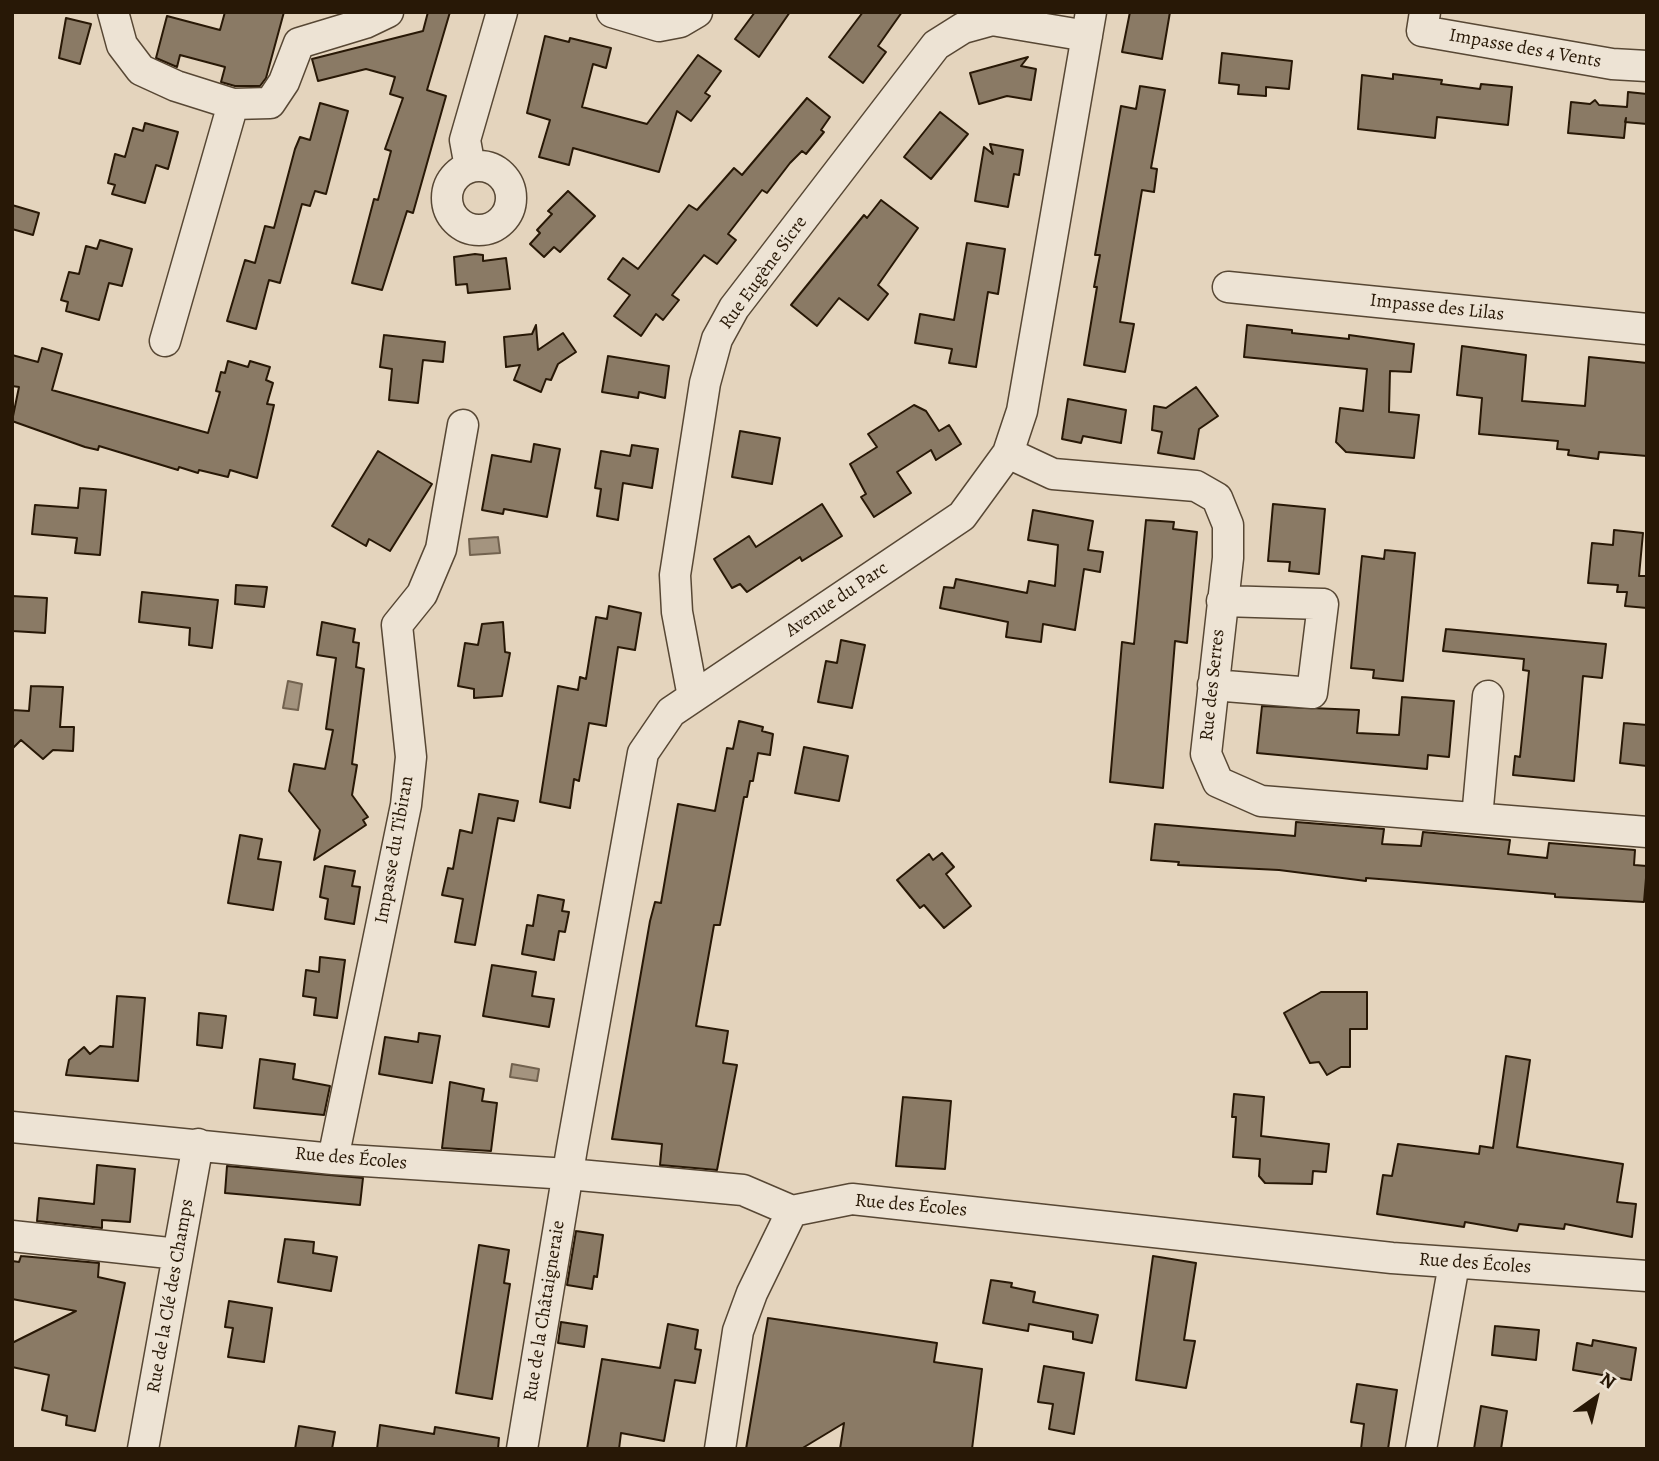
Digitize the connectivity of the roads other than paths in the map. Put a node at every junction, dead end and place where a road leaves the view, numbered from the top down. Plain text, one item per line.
1 (113, 12) edge
2 (388, 12) edge
3 (502, 12) edge
4 (612, 12) edge
5 (697, 12) edge
6 (1424, 12) edge
7 (1089, 24) edge
8 (1647, 66) edge
9 (233, 104) junction
10 (470, 167) dead end
11 (1228, 287) dead end
12 (1647, 329) edge
13 (165, 341) dead end
14 (463, 425) dead end
15 (1008, 453) junction
16 (1222, 601) junction
17 (1213, 685) junction
18 (1488, 696) dead end
19 (693, 697) junction
20 (1477, 818) junction
21 (1647, 832) edge
22 (12, 1127) edge
23 (198, 1144) junction
24 (333, 1159) junction
25 (568, 1174) junction
26 (792, 1210) junction
27 (12, 1236) edge
28 (178, 1254) junction
29 (1454, 1264) junction
30 (1647, 1276) edge
31 (143, 1449) edge
32 (522, 1449) edge
33 (720, 1449) edge
34 (1422, 1449) edge

1 - 9 street
2 - 9 street
3 - 10 street
4 - 5 street
6 - 8 street, Impasse des 4 Vents
7 - 15 street, Avenue du Parc
7 - 19 street, Rue Eugène Sicre
9 - 13 street
11 - 12 street, Impasse des Lilas
14 - 24 street, Impasse du Tibiran
15 - 16 street, Rue des Serres
15 - 19 street, Avenue du Parc
16 - 17 street, Rue des Serres
16 - 17 street
17 - 20 street, Rue des Serres
18 - 20 street
19 - 25 street, Avenue du Parc
20 - 21 street, Rue des Serres
22 - 23 street, Rue des Écoles
23 - 24 street, Rue des Écoles
23 - 28 street, Rue de la Clé des Champs
24 - 25 street, Rue des Écoles
25 - 26 street, Rue des Écoles
25 - 32 street, Rue de la Châtaigneraie
26 - 29 street, Rue des Écoles
26 - 33 street
27 - 28 street
28 - 31 street, Rue de la Clé des Champs
29 - 30 street, Rue des Écoles
29 - 34 street

